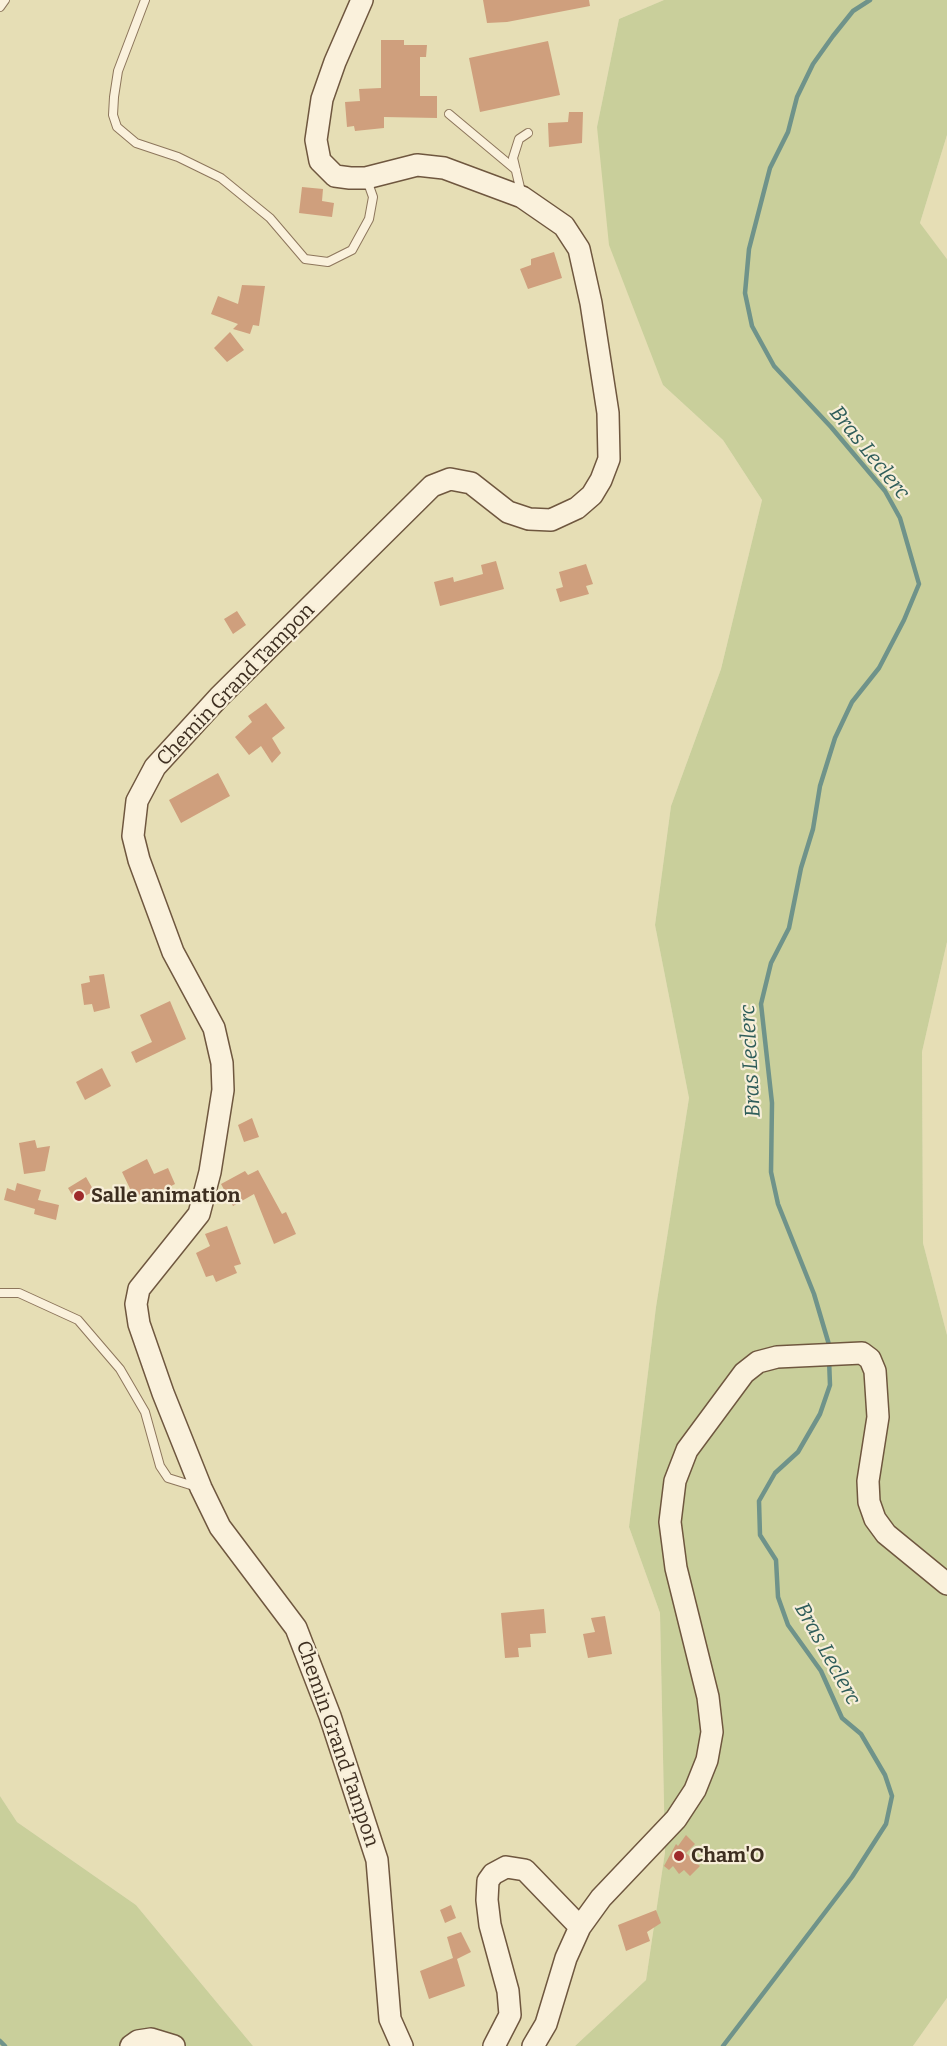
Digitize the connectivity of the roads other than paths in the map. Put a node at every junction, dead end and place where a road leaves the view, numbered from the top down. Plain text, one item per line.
1 (5, 0) edge
2 (145, 0) edge
3 (362, 0) edge
4 (0, 7) edge
5 (449, 114) dead end
6 (528, 133) dead end
7 (516, 170) junction
8 (366, 178) junction
9 (522, 197) junction
10 (0, 1293) edge
11 (201, 1488) junction
12 (947, 1584) edge
13 (580, 1927) junction
14 (131, 2046) edge
15 (174, 2046) edge
16 (402, 2046) edge
17 (494, 2046) edge
18 (533, 2046) edge

1 - 4 lane
2 - 8 lane
3 - 8 main road, Chemin Grand Tampon
5 - 7 lane
6 - 7 lane
7 - 9 lane
8 - 9 main road, Chemin Grand Tampon
9 - 11 main road, Chemin Grand Tampon
10 - 11 lane
11 - 16 main road, Chemin Grand Tampon
12 - 13 main road
13 - 17 main road
13 - 18 main road
14 - 15 main road

